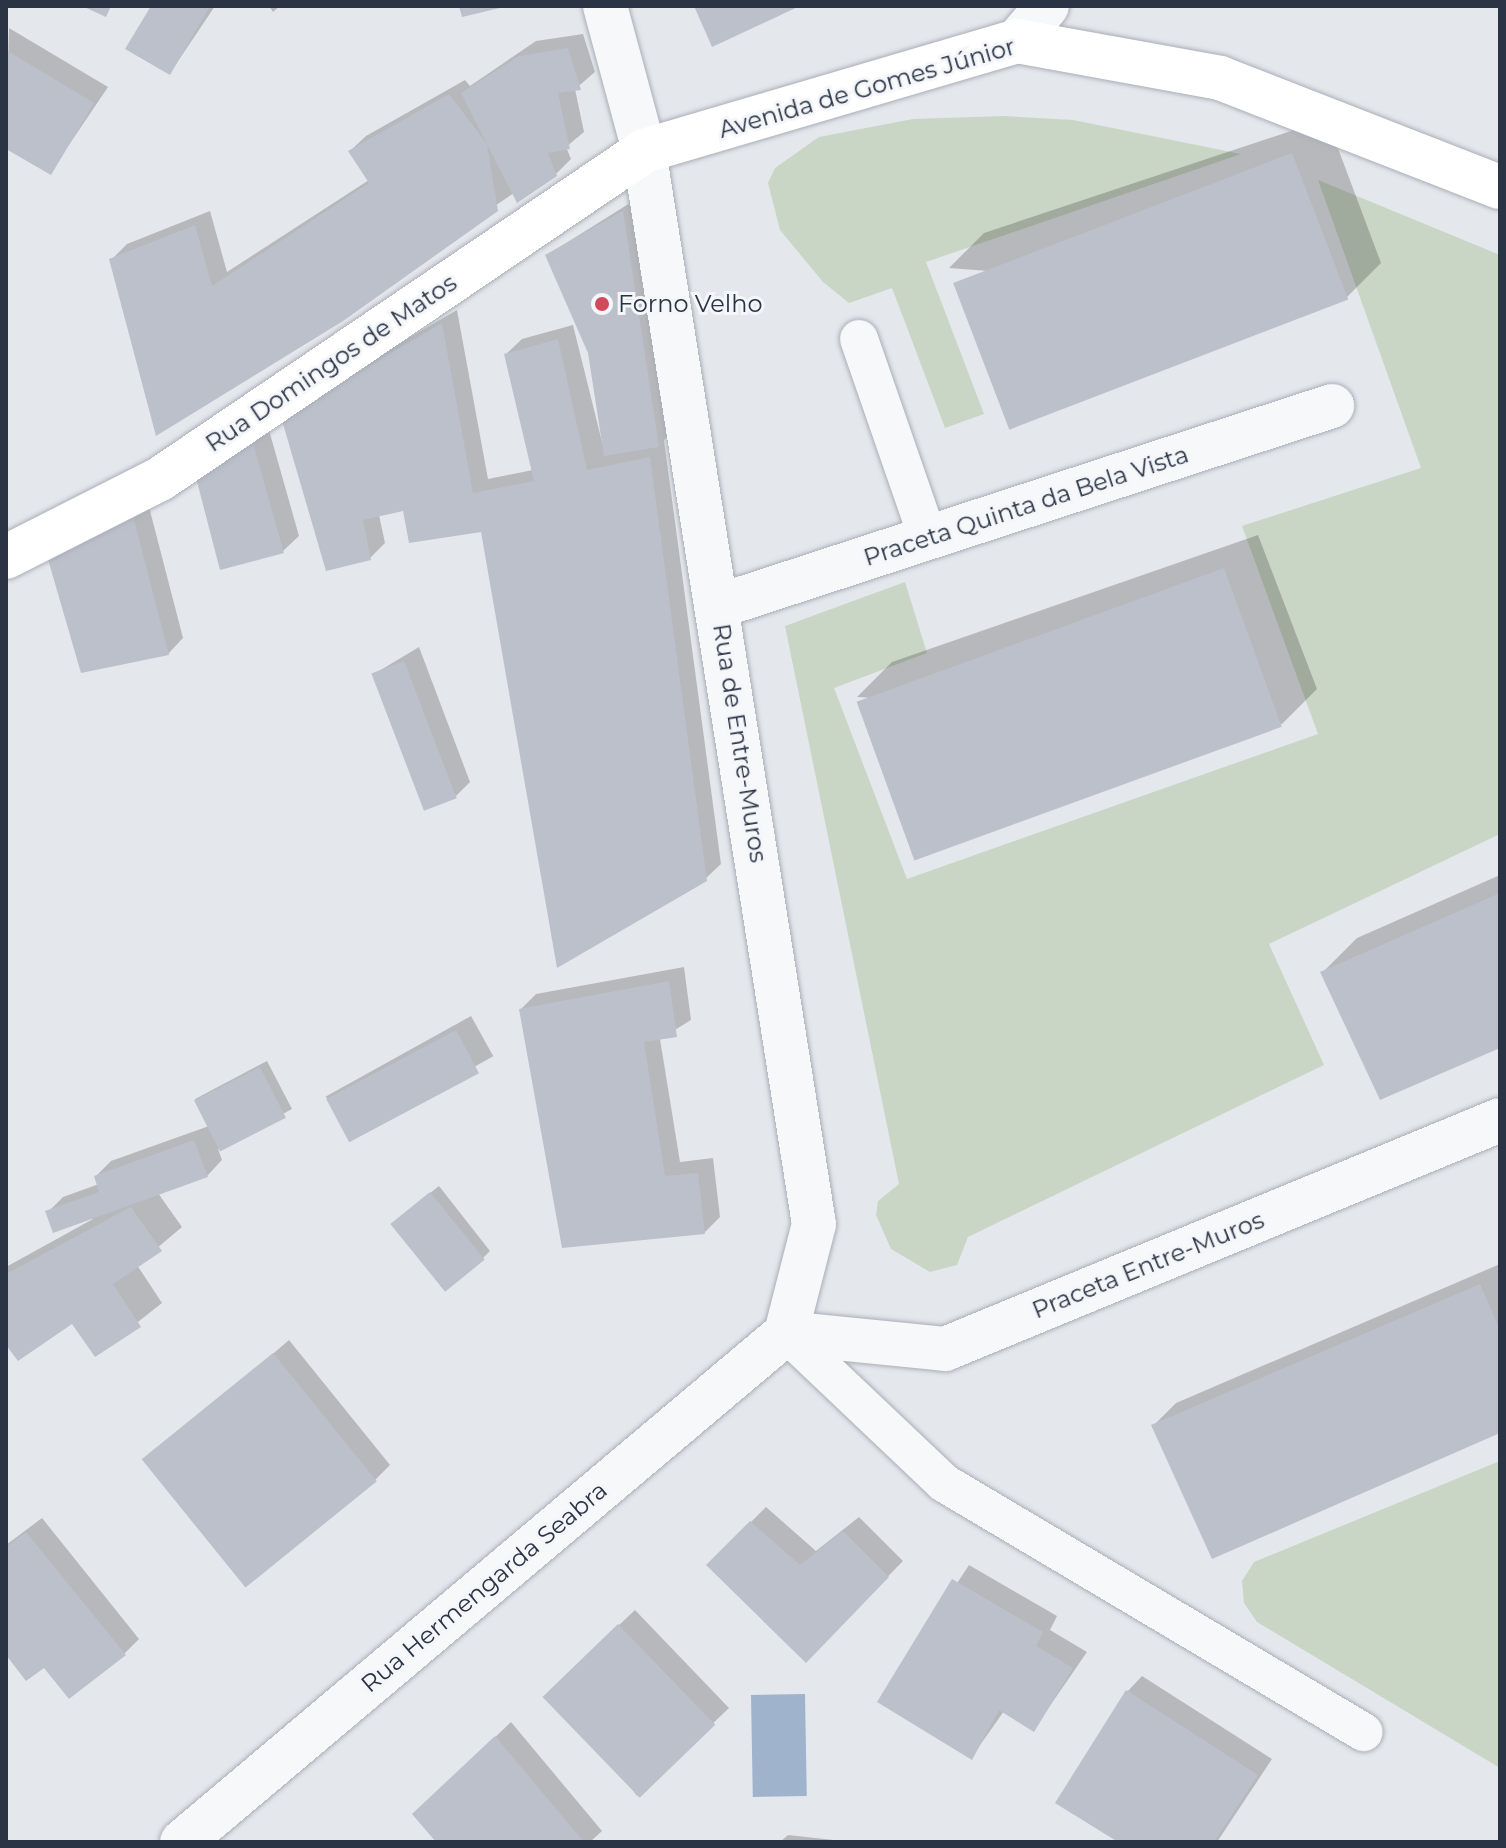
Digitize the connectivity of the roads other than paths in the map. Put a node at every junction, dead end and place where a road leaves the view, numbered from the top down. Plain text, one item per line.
1 (605, 6) edge
2 (1047, 6) edge
3 (1017, 41) junction
4 (644, 151) junction
5 (1500, 187) edge
6 (859, 339) dead end
7 (1332, 406) dead end
8 (928, 538) junction
9 (6, 557) edge
10 (719, 606) junction
11 (1500, 1120) edge
12 (786, 1333) junction
13 (1364, 1732) dead end
14 (182, 1842) edge

1 - 4 street, Rua de Entre-Muros
2 - 3 street
3 - 4 main road, Avenida de Gomes Júnior
3 - 5 main road, Avenida de Gomes Júnior
4 - 9 main road, Rua Domingos de Matos
4 - 10 street, Rua de Entre-Muros
6 - 8 lane
7 - 8 street, Praceta Quinta da Bela Vista
8 - 10 street, Praceta Quinta da Bela Vista
10 - 12 street, Rua de Entre-Muros
11 - 12 street, Praceta Entre-Muros
12 - 13 lane
12 - 14 street, Rua Hermengarda Seabra

